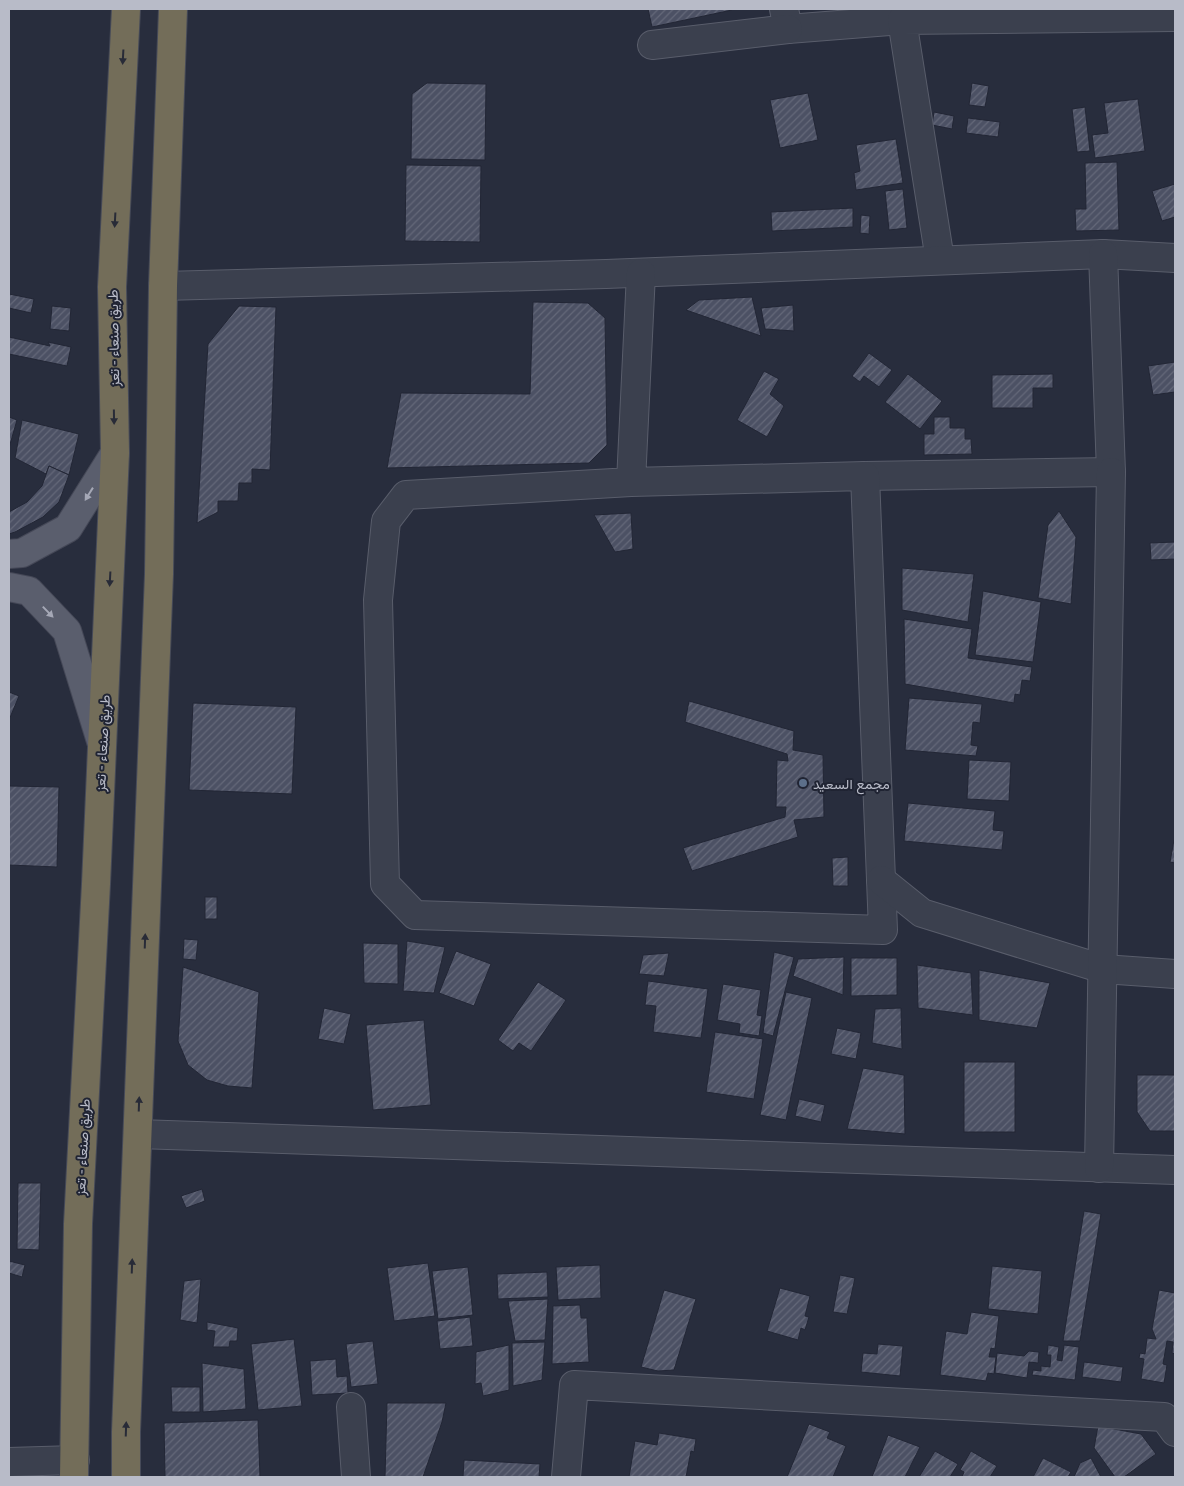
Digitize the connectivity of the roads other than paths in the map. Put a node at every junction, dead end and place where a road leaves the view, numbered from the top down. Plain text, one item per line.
1 (126, 9) edge
2 (173, 9) edge
3 (1175, 17) edge
4 (786, 19) edge
5 (902, 20) junction
6 (652, 46) dead end
7 (1103, 254) junction
8 (1175, 258) edge
9 (940, 260) junction
10 (641, 273) junction
11 (163, 286) junction
12 (115, 453) junction
13 (1111, 472) junction
14 (865, 476) junction
15 (631, 482) junction
16 (9, 554) edge
17 (9, 587) edge
18 (102, 744) junction
19 (881, 880) junction
20 (1103, 969) junction
21 (1175, 974) edge
22 (138, 1134) junction
23 (1099, 1168) junction
24 (1175, 1170) edge
25 (351, 1407) dead end
26 (1175, 1432) edge
27 (9, 1462) edge
28 (75, 1468) edge
29 (126, 1477) edge
30 (356, 1477) edge
31 (566, 1477) edge

1 -> 12 highway, طريق صنعاء - تعز
2 - 11 highway
3 - 5 street
4 - 5 street
4 - 6 street
5 - 9 street
7 - 8 street
7 - 9 street
7 - 13 street
9 - 10 street
10 - 11 street
10 - 15 street
22 -> 11 highway
12 -> 16 main road
12 -> 18 highway, طريق صنعاء - تعز
13 - 14 street
13 - 20 street
14 - 15 street
14 - 19 street
15 - 19 street
17 -> 18 main road
18 - 28 highway, طريق صنعاء - تعز
19 - 20 street
20 - 21 street
20 - 23 street
22 - 23 street
29 -> 22 highway
23 - 24 street
25 - 30 street
26 - 31 street
27 - 28 street

